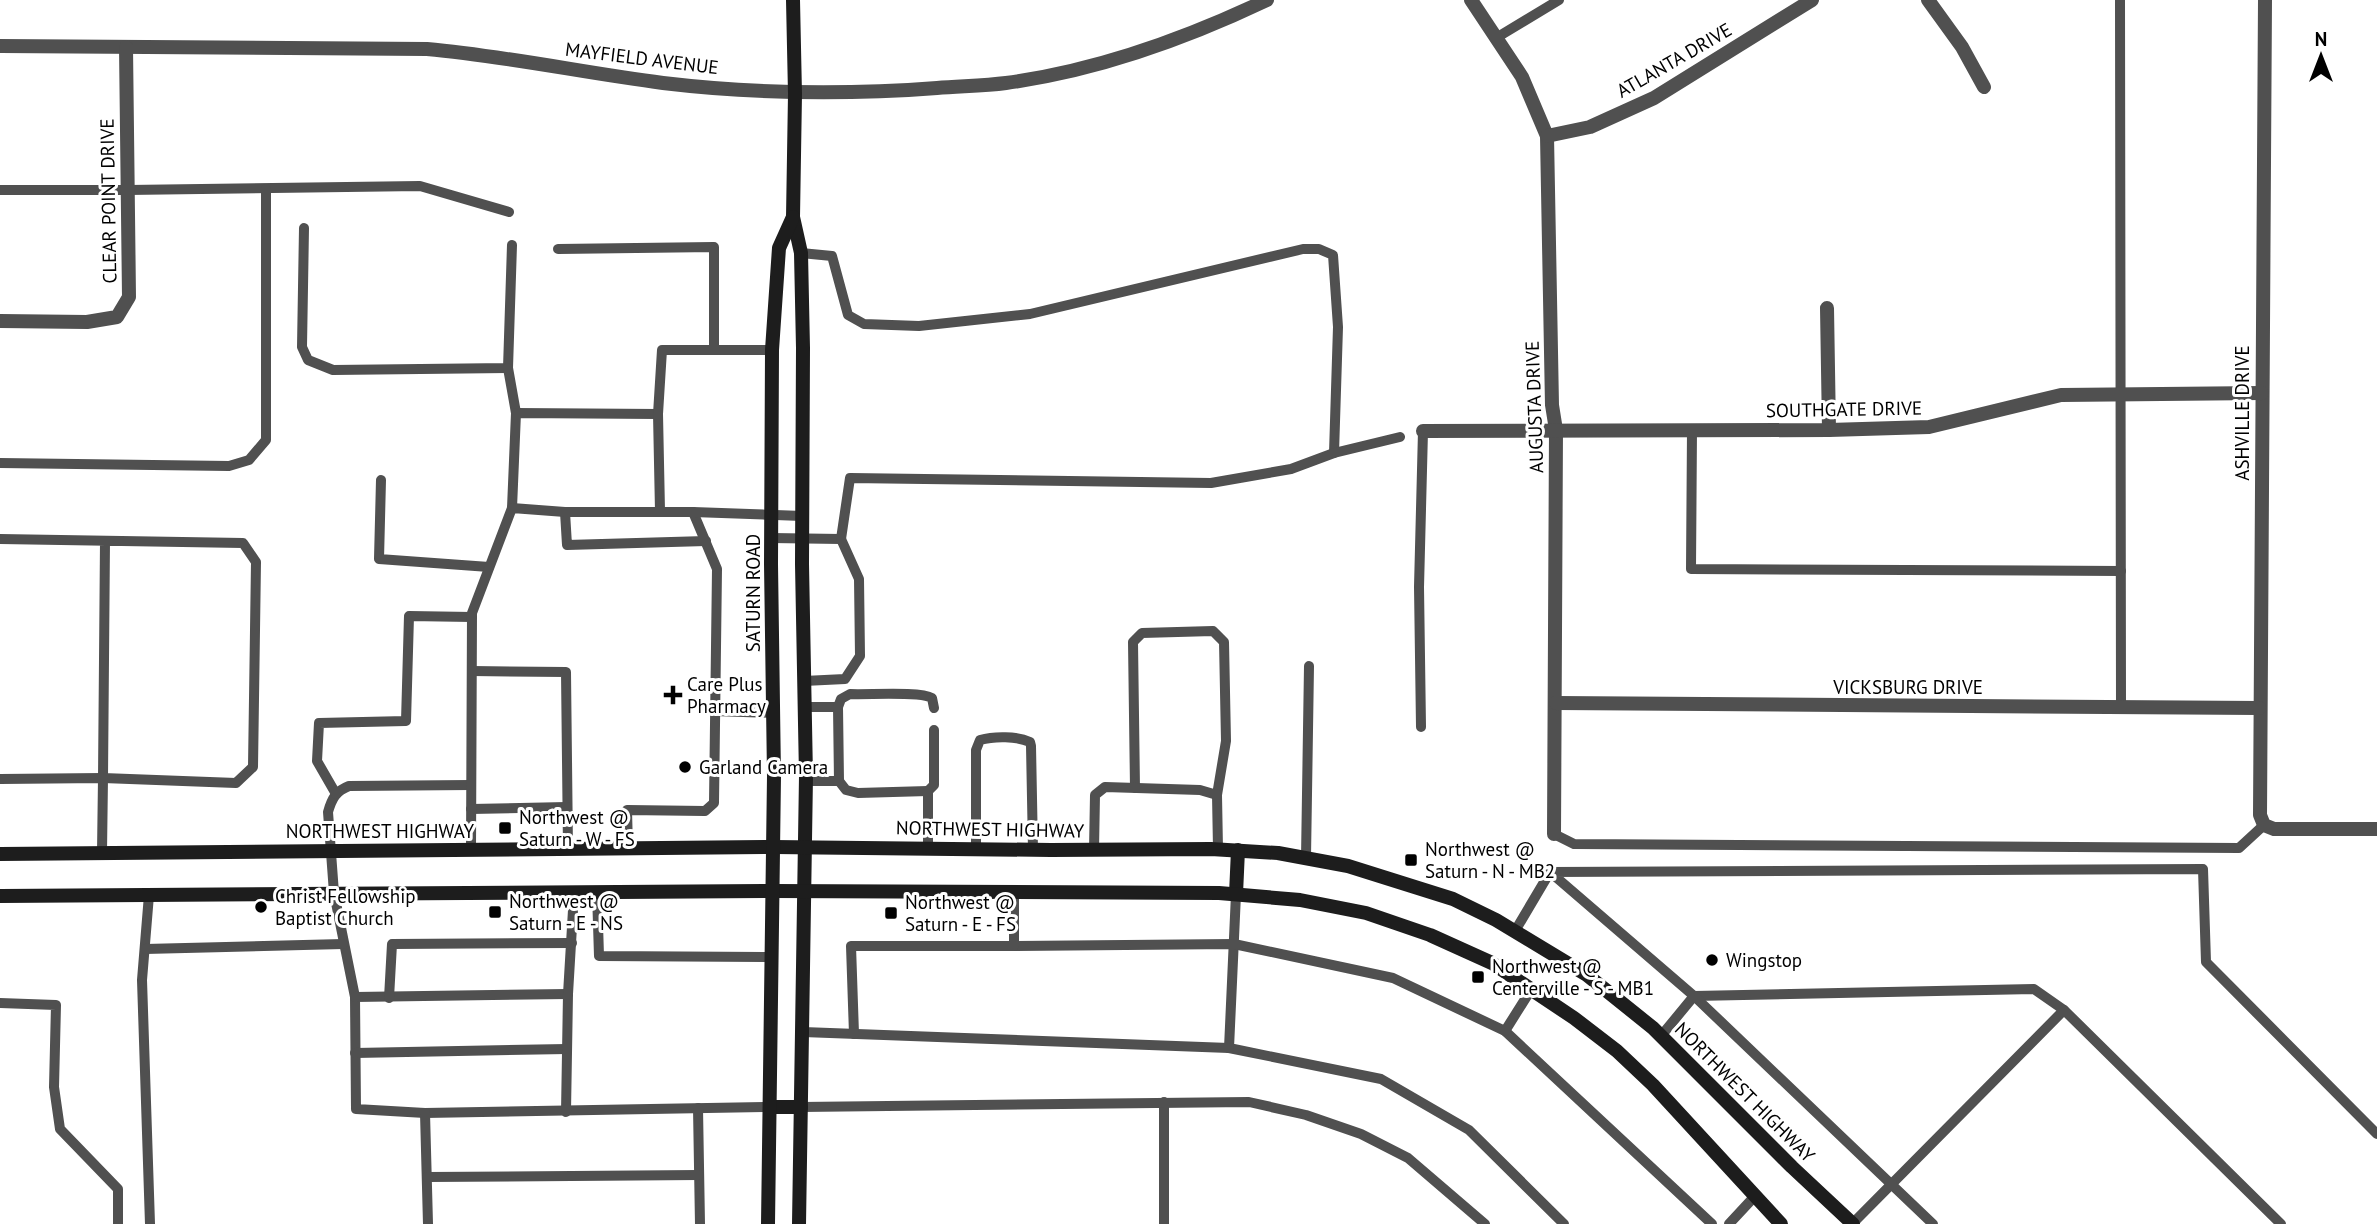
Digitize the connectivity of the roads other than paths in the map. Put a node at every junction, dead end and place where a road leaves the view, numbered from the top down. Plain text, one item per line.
1 (793, 0) edge
2 (1267, 0) edge
3 (1471, 0) edge
4 (1559, 0) edge
5 (1812, 0) edge
6 (1928, 0) edge
7 (2120, 0) edge
8 (2265, 0) edge
9 (1496, 38) junction
10 (0, 46) edge
11 (126, 47) junction
12 (1984, 87) dead end
13 (795, 94) junction
14 (1547, 136) junction
15 (266, 188) junction
16 (0, 190) edge
17 (128, 190) junction
18 (509, 212) dead end
19 (793, 217) junction
20 (304, 228) dead end
21 (512, 245) dead end
22 (558, 249) dead end
23 (801, 253) junction
24 (1828, 308) dead end
25 (0, 321) edge
26 (772, 349) junction
27 (714, 350) junction
28 (508, 368) junction
29 (2262, 393) junction
30 (2120, 394) junction
31 (516, 413) junction
32 (658, 414) junction
33 (1556, 429) junction
34 (1423, 430) joint
35 (1692, 430) junction
36 (1829, 430) junction
37 (1400, 437) dead end
38 (1334, 453) junction
39 (0, 463) edge
40 (381, 480) dead end
41 (512, 508) junction
42 (660, 511) junction
43 (565, 512) junction
44 (693, 512) junction
45 (771, 516) junction
46 (802, 516) junction
47 (771, 538) junction
48 (0, 539) edge
49 (802, 539) junction
50 (841, 539) junction
51 (105, 541) junction
52 (706, 541) junction
53 (489, 567) junction
54 (2121, 571) junction
55 (472, 617) junction
56 (1309, 666) dead end
57 (472, 671) junction
58 (804, 681) junction
59 (1556, 703) junction
60 (804, 707) junction
61 (838, 707) junction
62 (2121, 707) junction
63 (934, 708) dead end
64 (2259, 708) junction
65 (715, 711) junction
66 (773, 713) junction
67 (1421, 727) dead end
68 (934, 730) dead end
69 (103, 778) junction
70 (0, 779) edge
71 (805, 781) junction
72 (839, 781) junction
73 (471, 785) junction
74 (1135, 788) junction
75 (928, 791) junction
76 (335, 793) junction
77 (1217, 795) junction
78 (567, 807) junction
79 (471, 809) junction
80 (2264, 825) junction
81 (2377, 829) edge
82 (1554, 834) joint
83 (774, 847) junction
84 (805, 847) junction
85 (628, 848) junction
86 (928, 848) junction
87 (568, 849) junction
88 (976, 849) junction
89 (1218, 849) junction
90 (331, 850) junction
91 (471, 850) junction
92 (1033, 850) junction
93 (1094, 850) junction
94 (1238, 850) junction
95 (102, 852) junction
96 (0, 854) edge
97 (1306, 858) junction
98 (1550, 872) junction
99 (773, 891) junction
100 (804, 891) junction
101 (574, 892) junction
102 (597, 892) junction
103 (334, 893) junction
104 (1014, 893) junction
105 (1236, 894) junction
106 (149, 895) junction
107 (0, 896) edge
108 (1515, 931) junction
109 (572, 943) junction
110 (343, 944) junction
111 (1234, 944) junction
112 (1014, 946) junction
113 (145, 949) junction
114 (772, 957) junction
115 (1532, 988) junction
116 (568, 994) junction
117 (1693, 996) junction
118 (355, 998) junction
119 (390, 999) junction
120 (0, 1003) edge
121 (2064, 1010) junction
122 (1505, 1031) junction
123 (803, 1032) junction
124 (854, 1034) junction
125 (1661, 1036) junction
126 (1229, 1048) junction
127 (567, 1049) junction
128 (355, 1053) junction
129 (1164, 1102) junction
130 (771, 1107) junction
131 (801, 1107) junction
132 (698, 1108) junction
133 (566, 1112) junction
134 (425, 1113) junction
135 (2377, 1134) edge
136 (699, 1175) junction
137 (427, 1177) junction
138 (1892, 1183) junction
139 (1755, 1196) junction
140 (118, 1224) edge
141 (150, 1224) edge
142 (428, 1224) edge
143 (700, 1224) edge
144 (768, 1224) edge
145 (799, 1224) edge
146 (1164, 1224) edge
147 (1485, 1224) edge
148 (1564, 1224) edge
149 (1712, 1224) edge
150 (1729, 1224) edge
151 (1781, 1224) edge
152 (1853, 1224) edge
153 (1933, 1224) edge
154 (2281, 1224) edge

1 - 13 main road, SATURN ROAD
2 - 13 street, MAYFIELD AVENUE
3 - 9 street, AUGUSTA DRIVE
4 - 9 lane
5 - 14 street, ATLANTA DRIVE
6 - 12 street
7 - 30 lane
8 - 29 street, ASHVILLE DRIVE
9 - 14 street, AUGUSTA DRIVE
10 - 11 street, MAYFIELD AVENUE
11 - 13 street, MAYFIELD AVENUE
11 - 17 street, CLEAR POINT DRIVE
13 - 19 main road, SATURN ROAD
14 - 33 street, AUGUSTA DRIVE
15 - 17 lane
15 - 18 lane
15 - 39 lane
16 - 17 lane
17 - 25 street, CLEAR POINT DRIVE
19 - 23 main road, SATURN ROAD
19 - 26 main road, SATURN ROAD
20 - 28 lane
21 - 28 lane
22 - 27 lane
23 - 38 lane
23 - 46 main road, SATURN ROAD
24 - 36 street
26 - 27 lane
26 - 45 main road, SATURN ROAD
27 - 32 lane
28 - 31 lane
29 - 30 street, SOUTHGATE DRIVE
29 - 64 street, ASHVILLE DRIVE
30 - 36 street, SOUTHGATE DRIVE
30 - 54 lane
31 - 32 lane
31 - 41 lane
32 - 42 lane
33 - 34 street, SOUTHGATE DRIVE
33 - 35 street, SOUTHGATE DRIVE
33 - 59 street, AUGUSTA DRIVE
34 - 67 lane
35 - 36 street, SOUTHGATE DRIVE
35 - 54 lane
37 - 38 lane
38 - 50 lane
40 - 53 lane
41 - 43 lane
41 - 53 lane
42 - 43 lane
42 - 44 lane
43 - 52 lane
44 - 45 lane
44 - 52 lane
45 - 46 lane
45 - 47 main road, SATURN ROAD
46 - 49 main road, SATURN ROAD
47 - 49 lane
47 - 66 main road, SATURN ROAD
48 - 51 lane
49 - 50 lane
49 - 58 main road, SATURN ROAD
50 - 58 lane
51 - 69 lane
51 - 69 lane
52 - 65 lane
53 - 55 lane
54 - 62 lane
55 - 57 lane
55 - 76 lane
56 - 97 lane
57 - 73 lane
57 - 78 lane
58 - 60 main road, SATURN ROAD
59 - 62 street, VICKSBURG DRIVE
59 - 82 street, AUGUSTA DRIVE
60 - 61 lane
60 - 71 main road, SATURN ROAD
61 - 63 lane
61 - 72 lane
62 - 64 street, VICKSBURG DRIVE
64 - 80 street, ASHVILLE DRIVE
65 - 66 lane
65 - 85 lane
66 - 83 main road, SATURN ROAD
68 - 75 lane
69 - 70 lane
69 - 95 lane
71 - 72 lane
71 - 84 main road, SATURN ROAD
72 - 75 lane
73 - 76 lane
73 - 79 lane
74 - 77 lane
74 - 77 lane
74 - 93 lane
75 - 86 lane
76 - 90 lane
77 - 89 lane
78 - 79 lane
78 - 87 lane
79 - 91 lane
80 - 81 street
80 - 82 lane
83 - 84 main road, NORTHWEST HIGHWAY
83 - 85 main road, NORTHWEST HIGHWAY
83 - 99 main road, SATURN ROAD
84 - 86 main road, NORTHWEST HIGHWAY
84 - 100 main road, SATURN ROAD
85 - 87 main road, NORTHWEST HIGHWAY
86 - 88 main road, NORTHWEST HIGHWAY
87 - 91 main road, NORTHWEST HIGHWAY
88 - 92 main road, NORTHWEST HIGHWAY
88 - 92 lane
89 - 93 main road, NORTHWEST HIGHWAY
89 - 94 main road, NORTHWEST HIGHWAY
90 - 91 main road, NORTHWEST HIGHWAY
90 - 95 main road, NORTHWEST HIGHWAY
90 - 103 lane
92 - 93 main road, NORTHWEST HIGHWAY
94 - 97 main road, NORTHWEST HIGHWAY
94 - 105 main road
95 - 96 main road, NORTHWEST HIGHWAY
97 - 108 main road, NORTHWEST HIGHWAY
98 - 108 lane
98 - 117 lane
98 - 135 lane
99 - 100 main road
99 - 102 main road
99 - 114 main road, SATURN ROAD
100 - 104 main road
100 - 123 main road, SATURN ROAD
101 - 102 main road
101 - 103 main road
101 - 109 lane
102 - 114 lane
103 - 106 main road
103 - 110 lane
104 - 105 main road
104 - 112 lane
105 - 111 lane
105 - 115 main road
106 - 107 main road
106 - 113 lane
108 - 125 main road, NORTHWEST HIGHWAY
109 - 116 lane
109 - 119 lane
110 - 113 lane
110 - 118 lane
111 - 112 lane
111 - 122 lane
111 - 126 lane
112 - 124 lane
113 - 141 lane
114 - 130 main road, SATURN ROAD
115 - 122 lane
115 - 139 main road
116 - 119 lane
116 - 127 lane
117 - 121 lane
117 - 125 lane
117 - 138 lane
118 - 119 lane
118 - 128 lane
120 - 140 lane
121 - 138 lane
121 - 154 lane
122 - 149 lane
123 - 124 lane
123 - 131 main road, SATURN ROAD
124 - 126 lane
125 - 152 main road, NORTHWEST HIGHWAY
126 - 148 lane
127 - 128 lane
127 - 133 lane
128 - 134 lane
129 - 131 lane
129 - 146 lane
129 - 147 lane
130 - 131 main road
130 - 132 lane
130 - 144 main road, SATURN ROAD
131 - 145 main road, SATURN ROAD
132 - 133 lane
132 - 136 lane
133 - 134 lane
134 - 137 lane
136 - 137 lane
136 - 143 lane
137 - 142 lane
138 - 152 lane
138 - 153 lane
139 - 150 lane
139 - 151 main road

